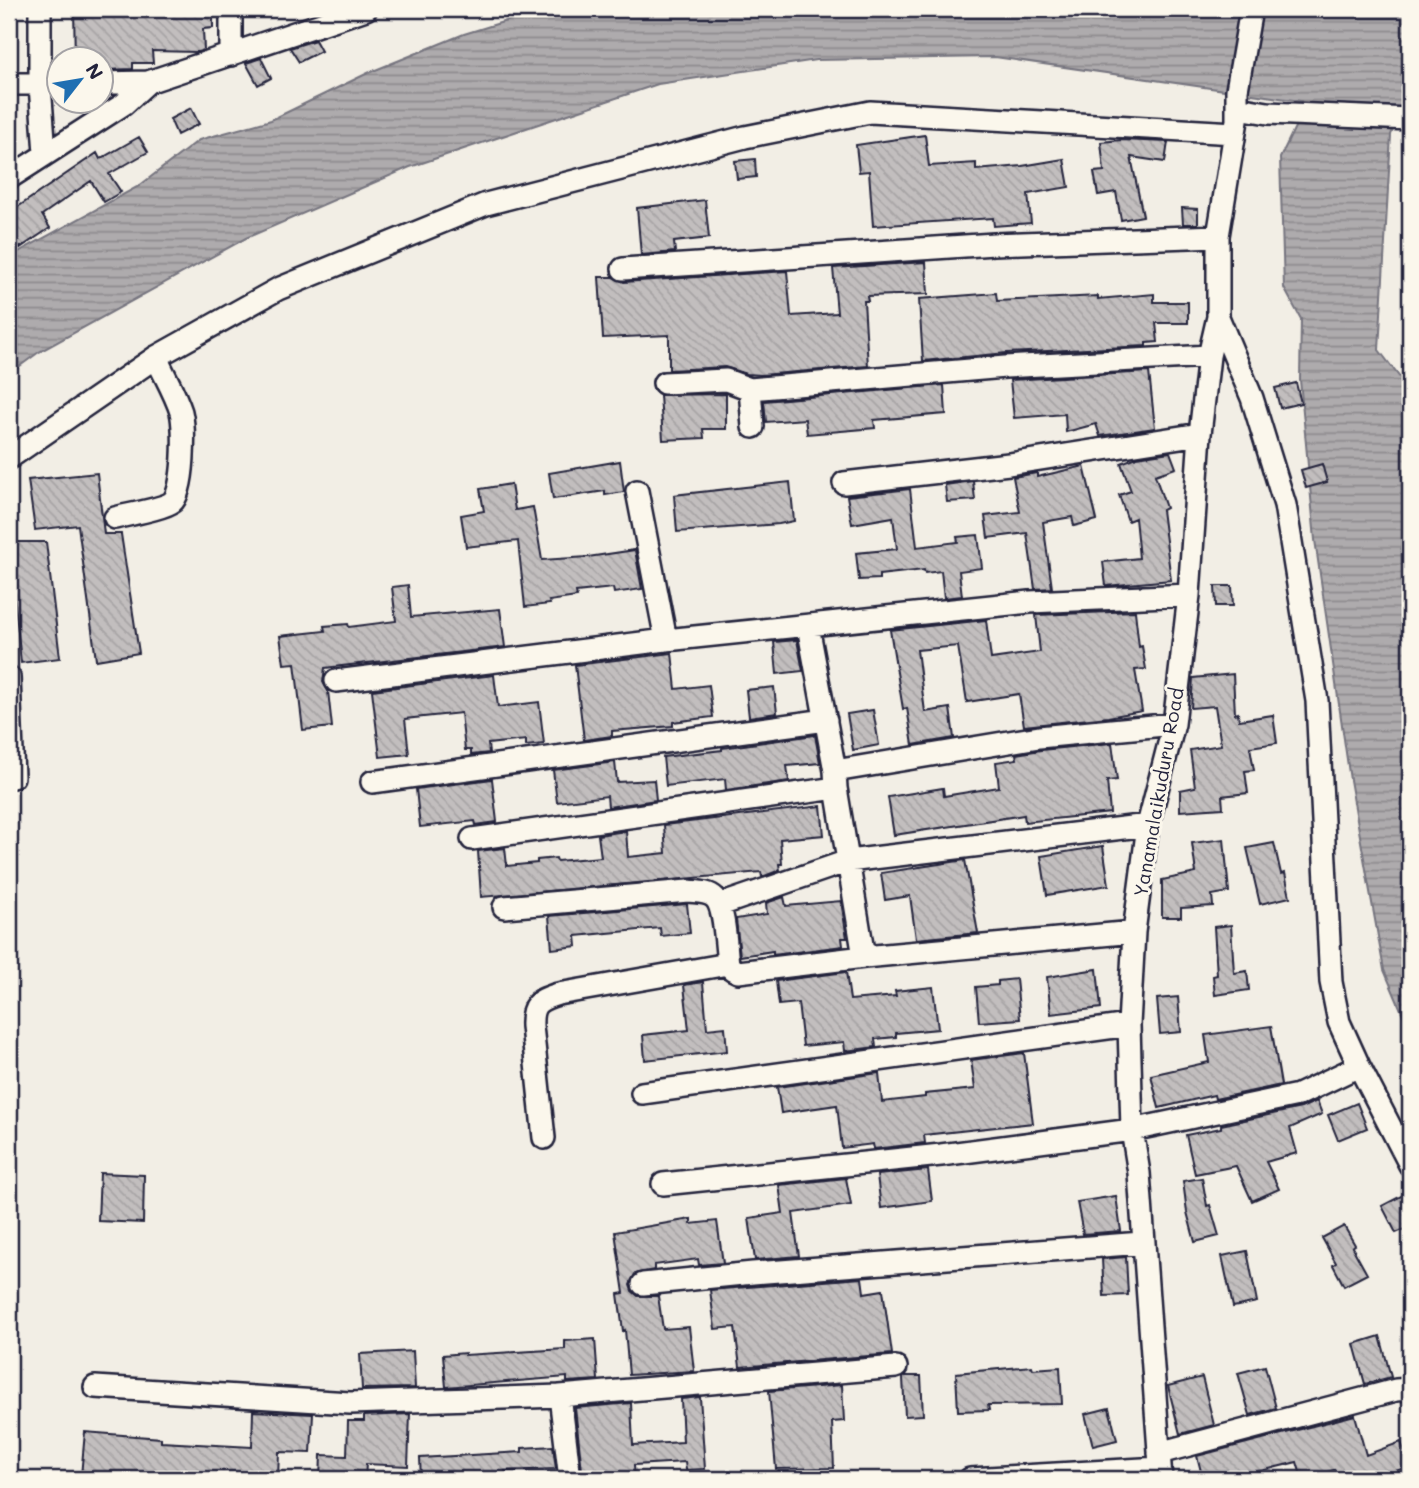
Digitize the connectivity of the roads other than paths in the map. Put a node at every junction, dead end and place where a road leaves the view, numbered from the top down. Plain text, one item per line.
1 (40, 9) edge
2 (232, 9) edge
3 (366, 9) edge
4 (1251, 9) edge
5 (321, 16) edge
6 (46, 55) edge
7 (231, 55) junction
8 (148, 82) junction
9 (116, 83) edge
10 (9, 84) edge
11 (46, 85) edge
12 (1238, 99) junction
13 (48, 116) edge
14 (1410, 119) edge
15 (1235, 133) junction
16 (45, 153) junction
17 (9, 178) edge
18 (1218, 236) junction
19 (623, 269) dead end
20 (1218, 317) junction
21 (1209, 356) junction
22 (156, 357) junction
23 (664, 383) dead end
24 (750, 389) junction
25 (753, 428) dead end
26 (1200, 434) junction
27 (9, 458) edge
28 (844, 483) dead end
29 (637, 491) dead end
30 (115, 518) dead end
31 (1189, 595) junction
32 (808, 626) junction
33 (666, 640) junction
34 (9, 677) edge
35 (337, 681) dead end
36 (826, 720) junction
37 (1174, 724) junction
38 (13, 777) dead end
39 (835, 780) junction
40 (372, 782) dead end
41 (1148, 825) junction
42 (472, 839) dead end
43 (848, 860) junction
44 (720, 905) junction
45 (504, 907) dead end
46 (1134, 932) junction
47 (864, 957) junction
48 (728, 964) junction
49 (1129, 1025) junction
50 (1359, 1066) junction
51 (642, 1093) dead end
52 (1132, 1130) junction
53 (544, 1138) dead end
54 (1410, 1165) edge
55 (663, 1184) dead end
56 (1142, 1243) junction
57 (643, 1284) dead end
58 (896, 1367) dead end
59 (95, 1387) dead end
60 (1410, 1390) edge
61 (560, 1396) junction
62 (1160, 1467) edge
63 (570, 1479) edge
64 (970, 1479) edge

1 - 6 street
2 - 7 street
3 - 5 street
4 - 12 street, Yanamalaikuduru Road
5 - 7 street
7 - 8 street
8 - 9 street
8 - 16 street
10 - 11 street
12 - 14 street
12 - 15 street, Yanamalaikuduru Road
13 - 16 street
15 - 18 street, Yanamalaikuduru Road
15 - 22 street
16 - 17 street
18 - 19 street
18 - 20 street, Yanamalaikuduru Road
20 - 21 street, Yanamalaikuduru Road
20 - 50 street
21 - 24 street
21 - 26 street, Yanamalaikuduru Road
22 - 27 street
22 - 30 street
23 - 24 street
24 - 25 street
26 - 28 street
26 - 31 street, Yanamalaikuduru Road
29 - 33 street
31 - 32 street
31 - 37 street, Yanamalaikuduru Road
32 - 33 street
32 - 36 street
33 - 35 street
34 - 38 street
36 - 39 street
36 - 40 street
37 - 39 street
37 - 41 street, Yanamalaikuduru Road
39 - 42 street
39 - 43 street
41 - 43 street
41 - 46 street, Yanamalaikuduru Road
43 - 44 street
43 - 47 street
44 - 45 street
44 - 48 street
46 - 47 street
46 - 49 street, Yanamalaikuduru Road
47 - 48 street
48 - 53 street
49 - 51 street
49 - 52 street, Yanamalaikuduru Road
50 - 52 street
50 - 54 street
52 - 55 street
52 - 56 street, Yanamalaikuduru Road
56 - 57 street
56 - 62 street, Yanamalaikuduru Road
58 - 61 street
59 - 61 street
60 - 62 street
61 - 63 street
62 - 64 street

